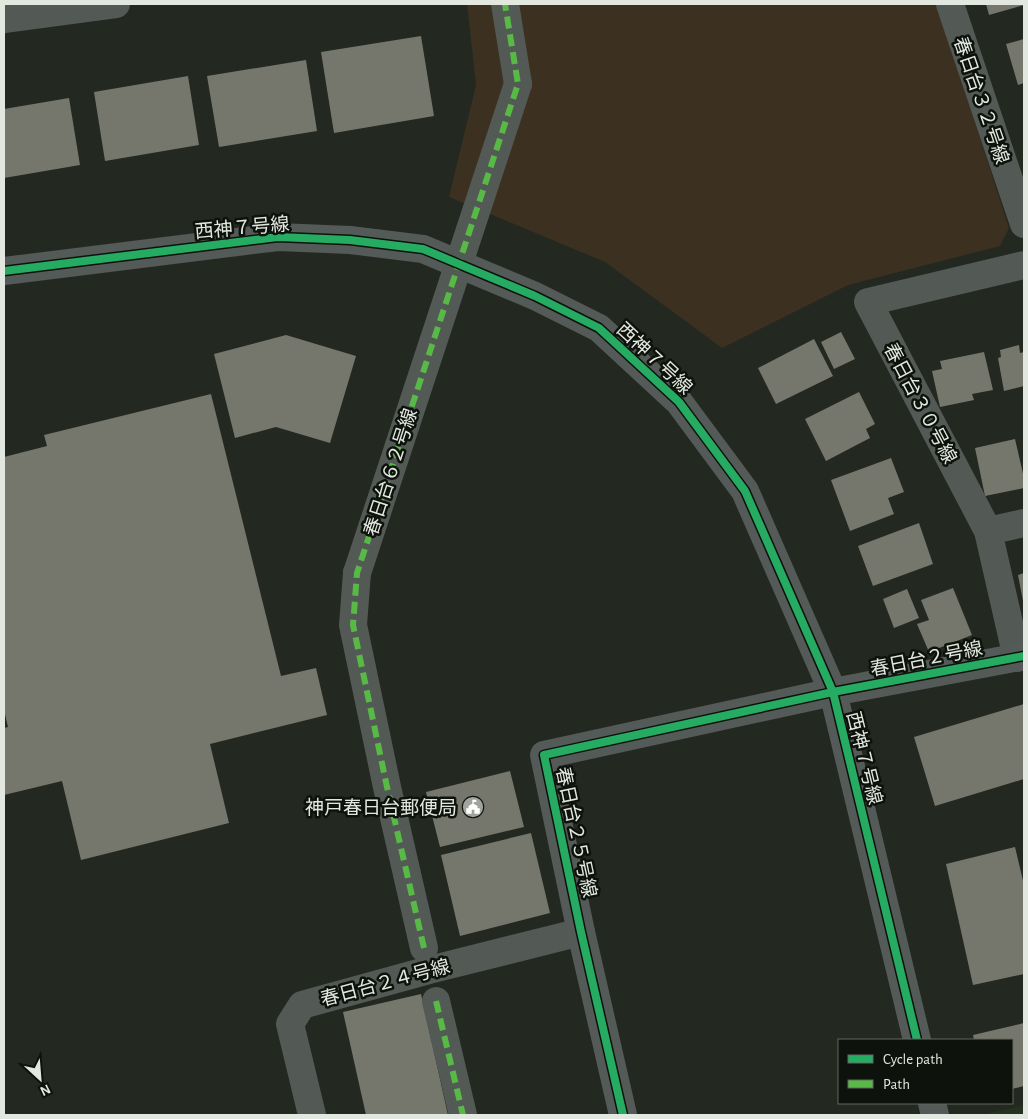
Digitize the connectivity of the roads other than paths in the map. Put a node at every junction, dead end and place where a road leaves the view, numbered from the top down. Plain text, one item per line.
1 (116, 4) edge
2 (505, 4) edge
3 (950, 4) edge
4 (4, 20) edge
5 (1024, 224) edge
6 (1024, 265) edge
7 (4, 271) edge
8 (1024, 523) edge
9 (988, 531) junction
10 (1021, 657) edge
11 (833, 692) junction
12 (581, 932) junction
13 (424, 948) dead end
14 (436, 1001) dead end
15 (916, 1039) edge
16 (312, 1115) edge
17 (463, 1115) edge
18 (623, 1115) edge

1 - 4 street
2 - 13 street, 春日台６２号線, bridge
3 - 5 street, 春日台３２号線
6 - 9 street, 春日台３０号線
7 - 11 street, 西神７号線
8 - 9 street
9 - 10 street, 春日台３０号線
10 - 11 street, 春日台２号線
11 - 12 street, 春日台２５号線
11 - 15 street, 西神７号線
12 - 16 street, 春日台２４号線
12 - 18 street, 春日台２５号線
14 - 17 street

